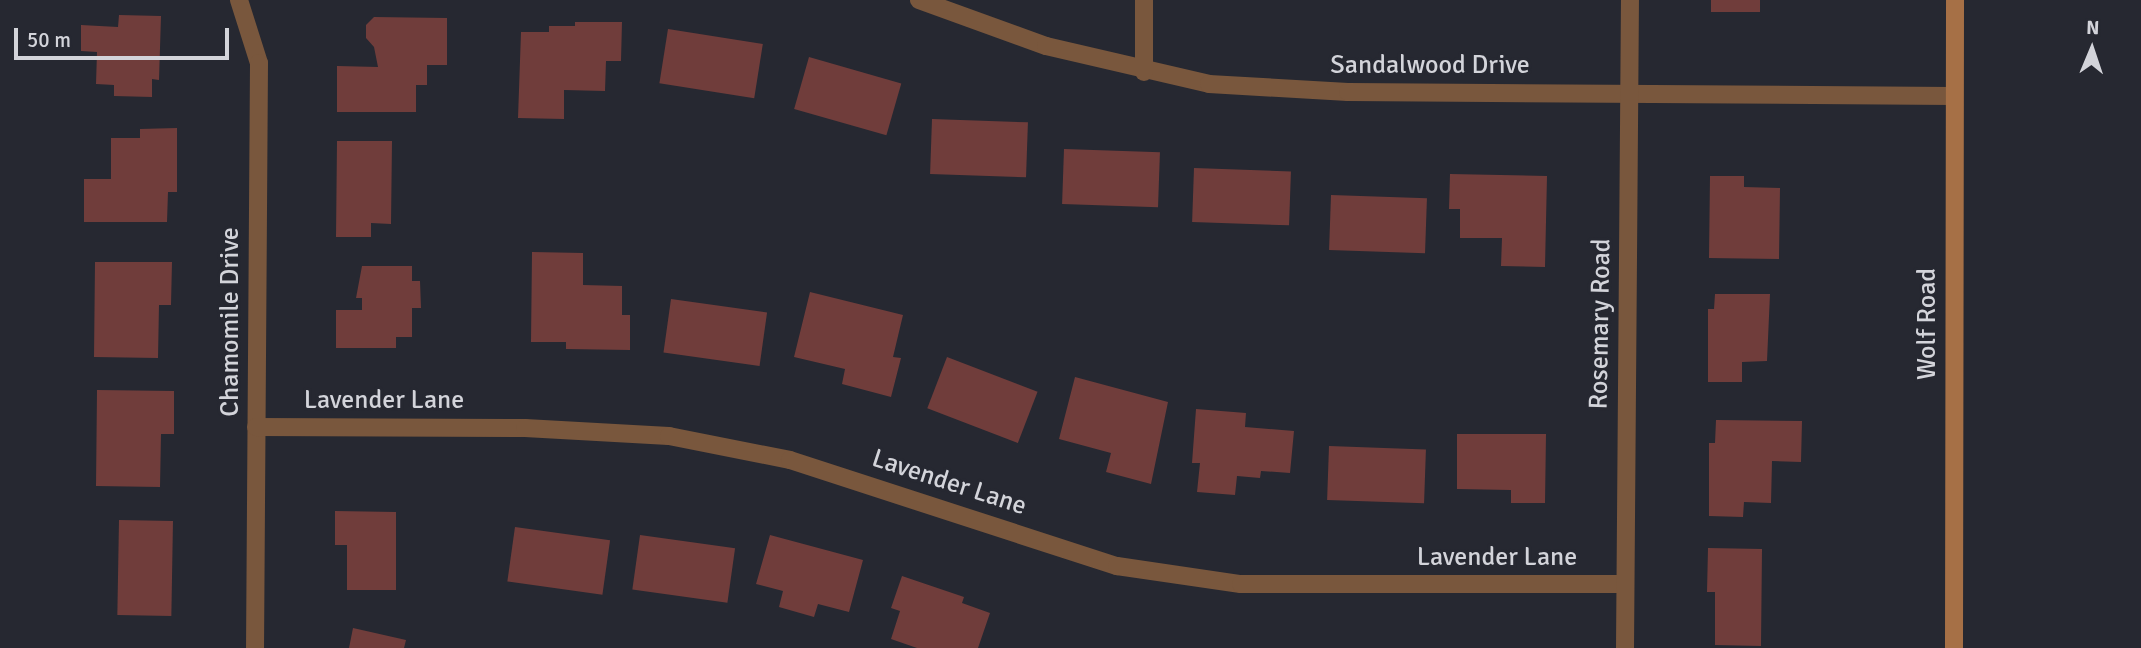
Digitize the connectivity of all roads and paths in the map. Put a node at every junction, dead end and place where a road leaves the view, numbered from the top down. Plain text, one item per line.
1 (239, 0) edge
2 (919, 0) edge
3 (1144, 0) edge
4 (1630, 0) edge
5 (1955, 0) edge
6 (1144, 72) junction
7 (1629, 94) junction
8 (1953, 96) junction
9 (256, 428) junction
10 (1625, 584) junction
11 (255, 648) edge
12 (1625, 648) edge
13 (1954, 648) edge

1 - 9 street, Chamomile Drive
2 - 6 street, Sandalwood Drive
3 - 6 street
4 - 7 street, Rosemary Road
5 - 8 main road, Wolf Road
6 - 7 street, Sandalwood Drive
7 - 8 street, Sandalwood Drive
7 - 10 street, Rosemary Road
8 - 13 main road, Wolf Road
9 - 10 street, Lavender Lane
9 - 11 street, Chamomile Drive
10 - 12 street, Rosemary Road

